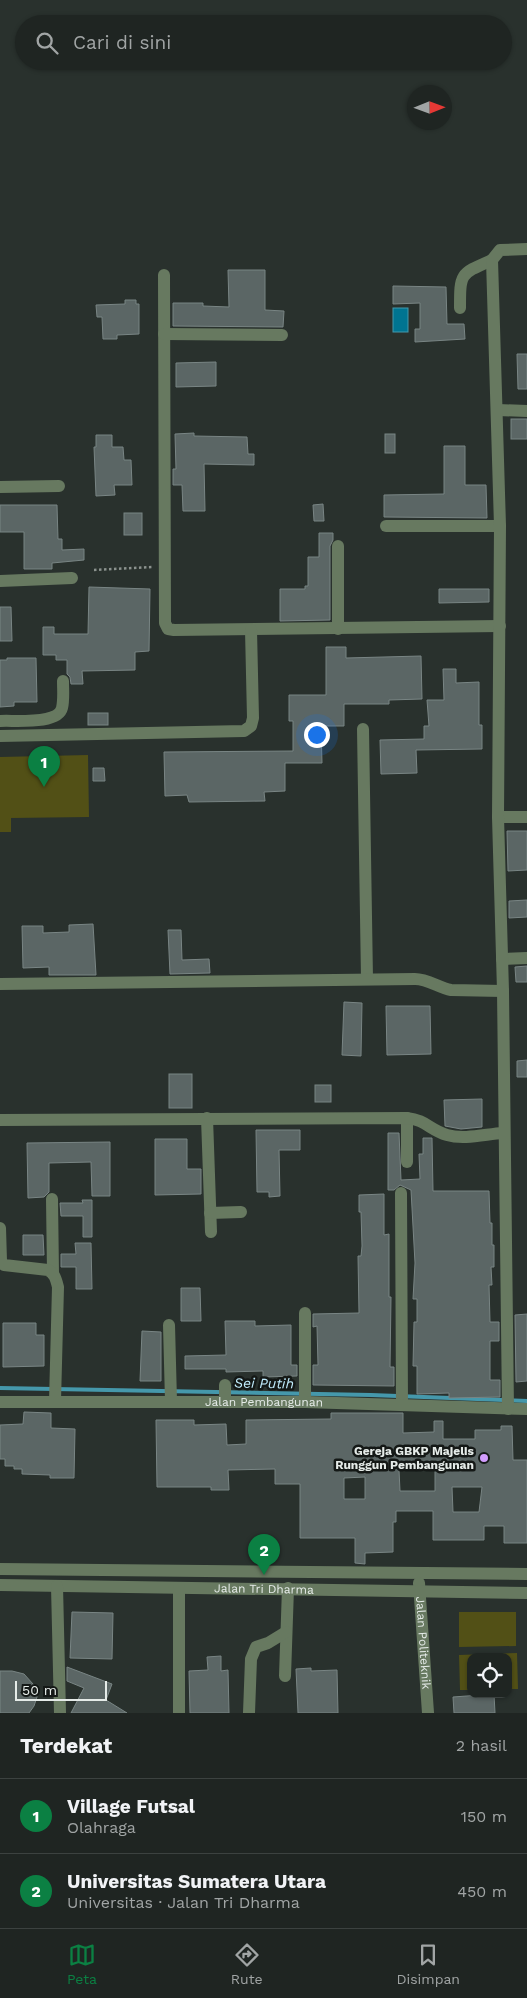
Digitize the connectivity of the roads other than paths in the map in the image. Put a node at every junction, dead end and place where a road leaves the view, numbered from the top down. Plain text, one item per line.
1 (527, 249) edge
2 (492, 260) junction
3 (164, 275) dead end
4 (460, 308) dead end
5 (164, 334) junction
6 (282, 335) dead end
7 (498, 410) junction
8 (527, 410) edge
9 (0, 486) edge
10 (59, 486) dead end
11 (386, 526) dead end
12 (500, 526) junction
13 (338, 546) dead end
14 (72, 578) dead end
15 (0, 581) edge
16 (500, 626) junction
17 (338, 629) junction
18 (251, 630) junction
19 (63, 681) dead end
20 (0, 720) edge
21 (363, 729) dead end
22 (0, 736) edge
23 (498, 817) junction
24 (527, 817) edge
25 (527, 958) edge
26 (502, 959) junction
27 (367, 979) junction
28 (0, 984) edge
29 (503, 991) junction
30 (207, 1118) junction
31 (407, 1118) junction
32 (0, 1120) edge
33 (504, 1133) junction
34 (408, 1162) dead end
35 (401, 1193) dead end
36 (52, 1200) dead end
37 (241, 1212) dead end
38 (210, 1213) junction
39 (0, 1228) edge
40 (211, 1232) dead end
41 (53, 1273) junction
42 (305, 1313) dead end
43 (169, 1325) dead end
44 (56, 1393) junction
45 (305, 1397) junction
46 (171, 1399) junction
47 (402, 1399) junction
48 (0, 1402) edge
49 (508, 1402) junction
50 (527, 1409) edge
51 (0, 1569) edge
52 (69, 1570) junction
53 (418, 1572) junction
54 (527, 1574) edge
55 (0, 1585) edge
56 (64, 1586) junction
57 (179, 1588) junction
58 (288, 1588) junction
59 (419, 1591) junction
60 (527, 1592) edge
61 (286, 1632) junction
62 (285, 1676) dead end
63 (60, 1713) edge
64 (179, 1713) edge
65 (249, 1713) edge
66 (428, 1713) edge

1 - 2 street
2 - 4 street
2 - 7 street
3 - 5 street
5 - 6 street
5 - 18 street
7 - 8 street
7 - 12 street
9 - 10 street
11 - 12 street
12 - 16 street
13 - 17 street
14 - 15 street
16 - 17 street
16 - 23 street
17 - 18 street
18 - 22 street
19 - 20 street
21 - 27 street
23 - 24 street
23 - 26 street
25 - 26 street
26 - 29 street
27 - 28 street
27 - 29 street
29 - 33 street
30 - 31 street
30 - 32 street
30 - 38 street
31 - 33 street
31 - 34 street
33 - 49 street
35 - 47 street
36 - 41 street
37 - 38 street
38 - 40 street
39 - 41 street
41 - 44 street
42 - 45 street
43 - 46 street
44 - 46 street, Jalan Pembangunan
44 - 48 street, Jalan Pembangunan
45 - 46 street, Jalan Pembangunan
45 - 47 street, Jalan Pembangunan
47 - 49 street, Jalan Pembangunan
49 - 50 street, Jalan Pembangunan
51 - 52 street, Jalan Tri Dharma
52 - 53 street, Jalan Tri Dharma
52 - 56 street
53 - 54 street, Jalan Tri Dharma
53 - 59 street, Jalan Politeknik
55 - 56 street, Jalan Tri Dharma
56 - 57 street, Jalan Tri Dharma
56 - 63 street
57 - 58 street, Jalan Tri Dharma
57 - 64 street
58 - 59 street, Jalan Tri Dharma
58 - 61 street
59 - 60 street, Jalan Tri Dharma
59 - 66 street, Jalan Politeknik
61 - 62 street
61 - 65 street

